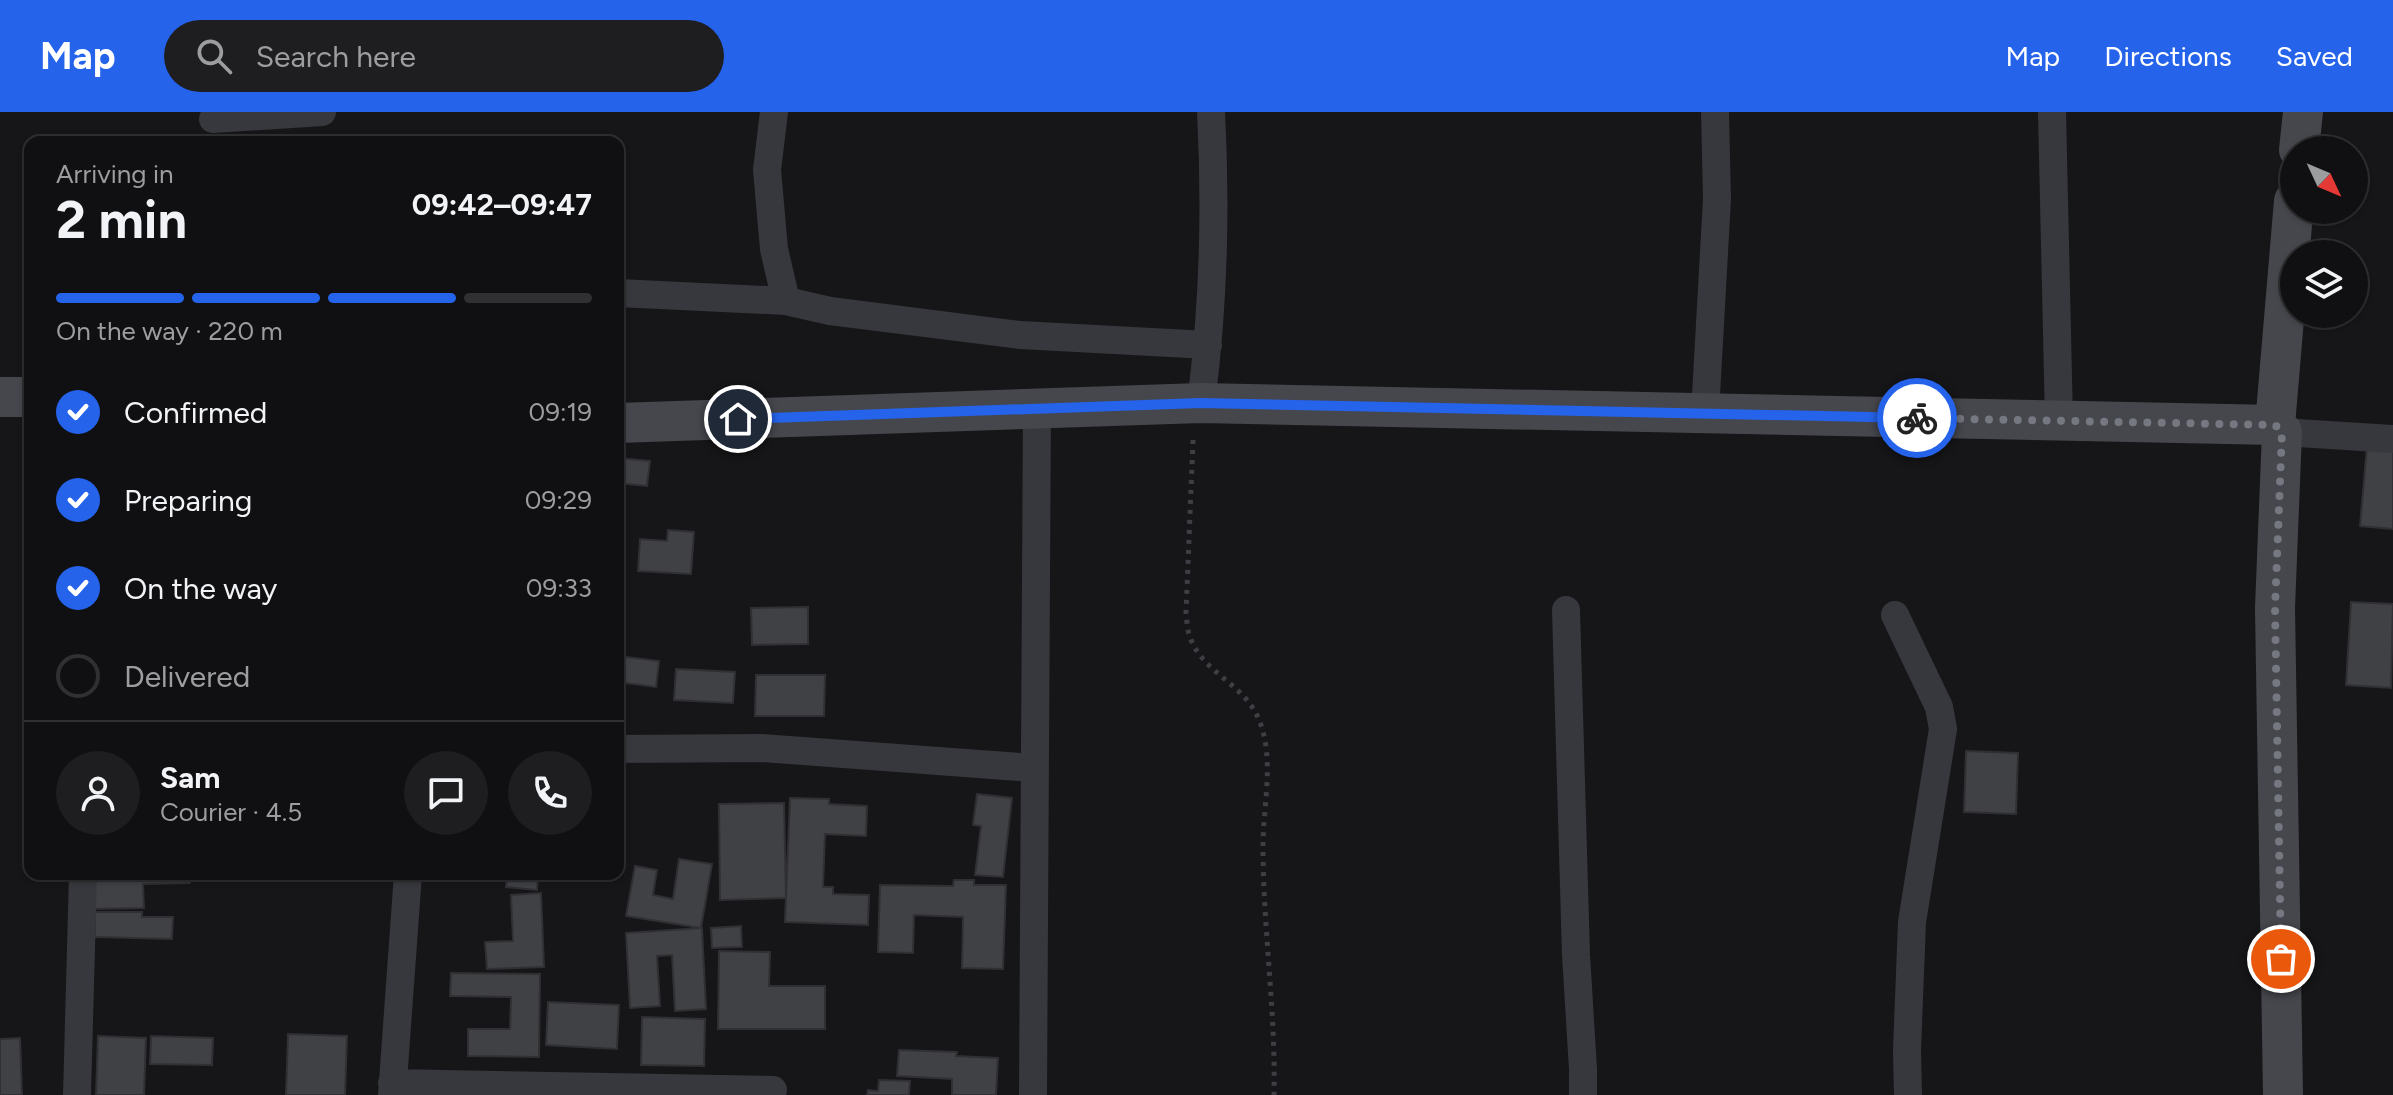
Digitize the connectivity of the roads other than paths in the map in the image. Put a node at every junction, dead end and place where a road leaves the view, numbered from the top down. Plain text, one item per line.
1 (322, 112) edge
2 (774, 112) edge
3 (1211, 112) edge
4 (1715, 112) edge
5 (2052, 112) edge
6 (2303, 112) edge
7 (212, 124) edge
8 (2300, 136) edge
9 (2292, 224) edge
10 (624, 293) edge
11 (786, 301) junction
12 (1208, 345) junction
13 (0, 397) edge
14 (24, 397) edge
15 (1198, 403) junction
16 (1037, 407) junction
17 (1705, 413) junction
18 (2059, 421) junction
19 (624, 423) edge
20 (2279, 428) junction
21 (2393, 439) edge
22 (1566, 610) dead end
23 (1895, 615) dead end
24 (624, 749) edge
25 (1033, 768) junction
26 (83, 880) edge
27 (408, 880) edge
28 (392, 1089) edge
29 (773, 1090) dead end
30 (77, 1095) edge
31 (1033, 1095) edge
32 (1583, 1095) edge
33 (1908, 1095) edge
34 (2283, 1095) edge

1 - 7 street
2 - 11 street
3 - 12 street
4 - 17 street
5 - 18 street
6 - 8 street
9 - 20 street
10 - 11 street
11 - 12 street
12 - 15 street
13 - 14 street
15 - 16 street
15 - 17 street
16 - 19 street
16 - 25 street
17 - 18 street
18 - 20 street
20 - 21 street
20 - 34 street
22 - 32 street
23 - 33 street
24 - 25 street
25 - 31 street
26 - 30 street
27 - 28 street
28 - 29 street

